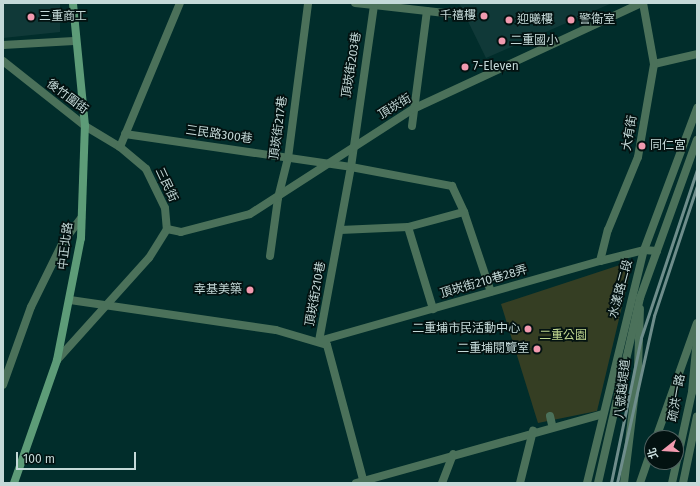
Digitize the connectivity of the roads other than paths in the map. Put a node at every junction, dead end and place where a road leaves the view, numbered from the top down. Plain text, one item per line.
1 (72, 3) edge
2 (180, 3) edge
3 (308, 3) edge
4 (359, 3) edge
5 (642, 3) edge
6 (374, 5) junction
7 (427, 11) junction
8 (453, 14) dead end
9 (74, 41) junction
10 (3, 45) edge
11 (697, 54) edge
12 (3, 61) edge
13 (654, 64) junction
14 (697, 108) edge
15 (414, 109) junction
16 (85, 126) junction
17 (412, 126) dead end
18 (125, 134) junction
19 (697, 140) edge
20 (120, 147) junction
21 (351, 148) junction
22 (288, 158) junction
23 (332, 164) junction
24 (351, 167) junction
25 (278, 198) junction
26 (464, 212) junction
27 (81, 218) junction
28 (408, 227) junction
29 (167, 229) junction
30 (340, 230) junction
31 (644, 250) junction
32 (657, 251) junction
33 (270, 256) dead end
34 (600, 261) junction
35 (491, 292) junction
36 (640, 298) junction
37 (70, 300) junction
38 (105, 305) junction
39 (432, 309) junction
40 (697, 323) edge
41 (697, 339) edge
42 (319, 341) junction
43 (57, 360) junction
44 (3, 385) edge
45 (603, 414) junction
46 (550, 416) dead end
47 (697, 416) edge
48 (552, 425) junction
49 (659, 430) edge
50 (533, 431) junction
51 (453, 454) junction
52 (645, 470) edge
53 (361, 482) edge
54 (14, 483) edge
55 (442, 483) edge
56 (520, 483) edge
57 (587, 483) edge
58 (598, 483) edge
59 (624, 483) edge
60 (640, 483) edge
61 (672, 483) edge
62 (683, 483) edge

1 - 9 main road, 中正北路
2 - 18 street
3 - 22 street, 頂崁街217巷
4 - 6 street
5 - 13 street, 大有街
5 - 15 street, 頂崁街
6 - 7 street
6 - 21 street, 頂崁街203巷
7 - 8 street
7 - 15 street
9 - 10 street
9 - 16 main road, 中正北路
11 - 13 street
12 - 16 street, 後竹圍街
13 - 34 street, 大有街
14 - 31 street, 水漾路二段
15 - 17 street
15 - 21 street, 頂崁街
16 - 20 street, 後竹圍街
16 - 27 main road, 中正北路
18 - 20 street
18 - 22 street, 三民路300巷
19 - 32 street, 水漾路二段
20 - 29 street, 三民街
21 - 23 street, 頂崁街
21 - 24 street, 頂崁街210巷
22 - 23 street, 三民路300巷
22 - 25 street, 頂崁街217巷
23 - 24 street, 三民路300巷
23 - 25 street, 頂崁街
24 - 26 street, 三民路300巷
24 - 30 street, 頂崁街210巷
25 - 29 street, 頂崁街
25 - 33 street, 頂崁街217巷
26 - 28 street
26 - 35 street
27 - 37 main road, 中正北路
27 - 44 street
28 - 30 street
28 - 39 street
29 - 38 street
30 - 42 street, 頂崁街210巷
31 - 32 street, 頂崁街210巷28弄
31 - 34 street, 頂崁街210巷28弄
31 - 45 street, 水漾路二段
32 - 36 street, 水漾路二段
34 - 35 street, 頂崁街210巷28弄
35 - 39 street, 頂崁街210巷28弄
36 - 58 street, 水漾路二段
36 - 59 street, 八號越堤道
37 - 38 street
37 - 43 main road, 中正北路
38 - 42 street
38 - 43 street
39 - 42 street, 頂崁街210巷28弄
40 - 49 street
41 - 61 street, 疏洪一路
42 - 53 street, 頂崁街210巷
43 - 54 main road, 中正北路
45 - 48 street
45 - 57 street, 水漾路二段
46 - 48 street
47 - 62 street, 疏洪一路
48 - 50 street
50 - 51 street
50 - 56 street
51 - 53 street
51 - 55 street
52 - 60 street

